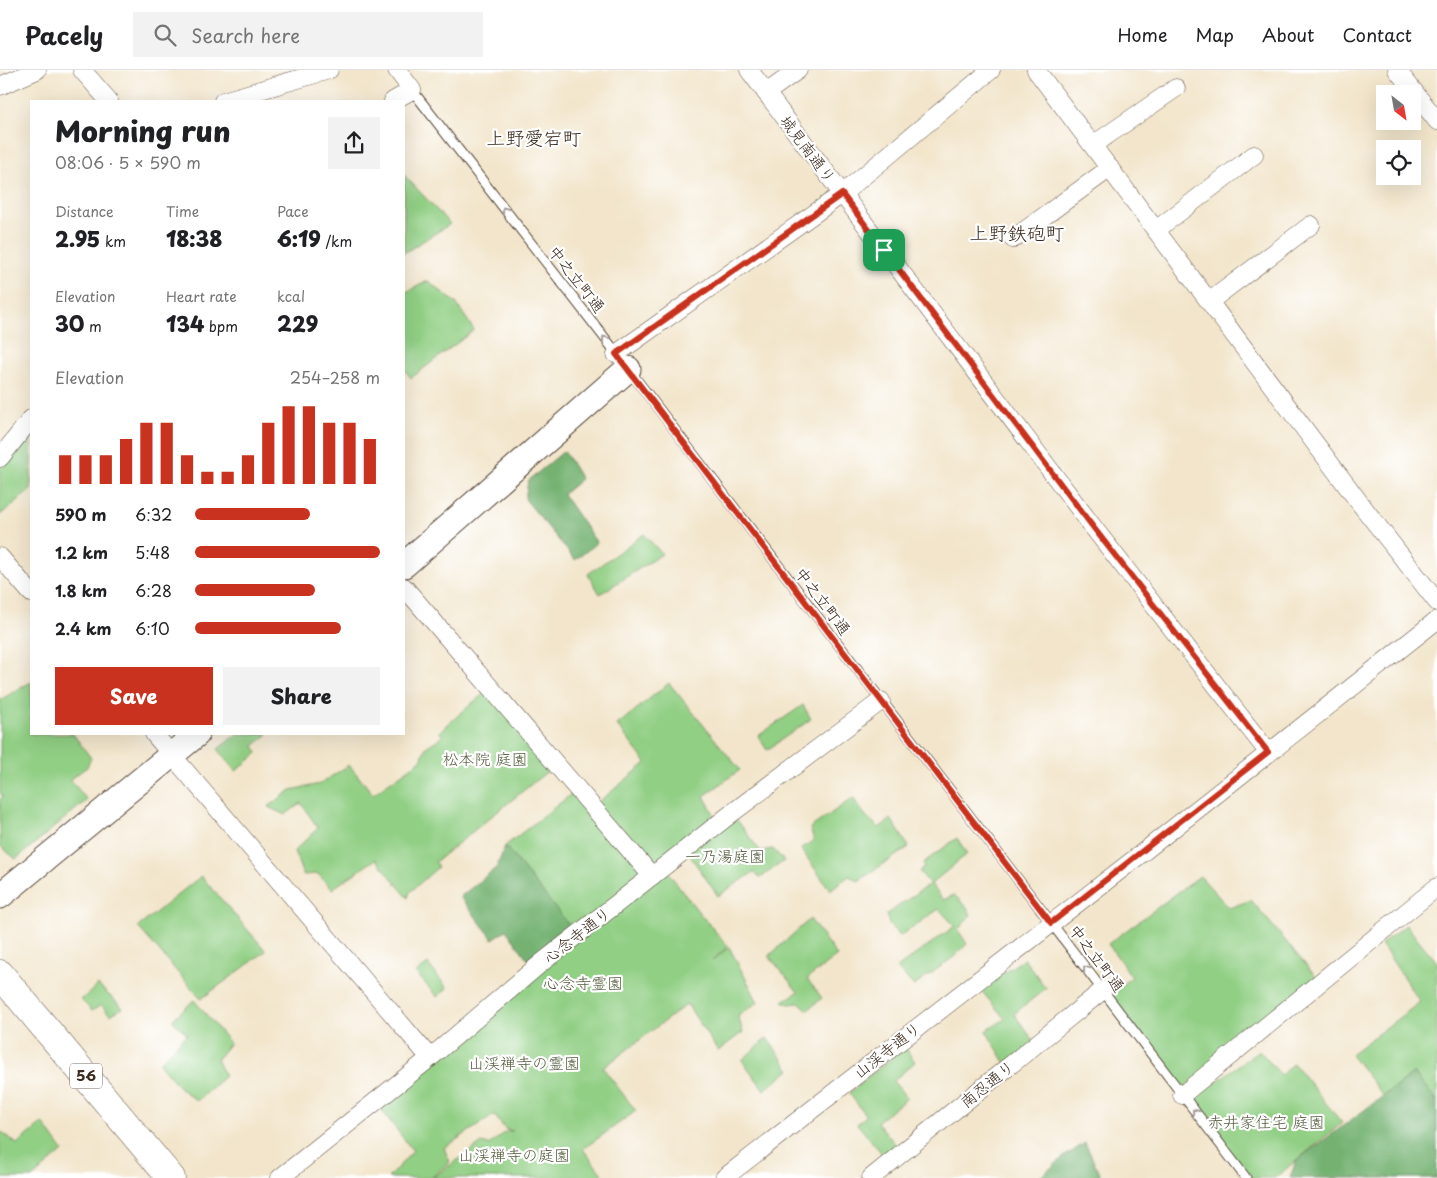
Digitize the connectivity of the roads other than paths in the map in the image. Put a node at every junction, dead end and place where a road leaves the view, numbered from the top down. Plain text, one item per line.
1 (37, 70) edge
2 (82, 70) edge
3 (328, 70) edge
4 (749, 70) edge
5 (798, 70) edge
6 (991, 70) edge
7 (1036, 70) edge
8 (1397, 70) edge
9 (402, 72) edge
10 (0, 86) edge
11 (1176, 88) dead end
12 (412, 90) junction
13 (766, 93) junction
14 (107, 100) edge
15 (226, 100) edge
16 (396, 100) edge
17 (1437, 121) edge
18 (1093, 145) junction
19 (1254, 155) dead end
20 (1110, 168) junction
21 (842, 194) junction
22 (1310, 225) dead end
23 (1156, 230) junction
24 (1013, 239) dead end
25 (1210, 301) junction
26 (622, 361) junction
27 (30, 420) edge
28 (0, 458) edge
29 (0, 557) edge
30 (405, 564) edge
31 (405, 588) edge
32 (30, 592) edge
33 (1437, 602) edge
34 (1437, 620) edge
35 (880, 701) junction
36 (155, 735) edge
37 (196, 735) edge
38 (1268, 752) junction
39 (172, 754) junction
40 (652, 876) junction
41 (1437, 887) edge
42 (0, 896) edge
43 (1051, 923) junction
44 (0, 974) edge
45 (1103, 990) junction
46 (430, 1058) junction
47 (1182, 1095) junction
48 (171, 1178) edge
49 (280, 1178) edge
50 (724, 1178) edge
51 (871, 1178) edge
52 (1246, 1178) edge

1 - 10 street
2 - 14 street
3 - 15 street
4 - 13 street, 城見南通り
5 - 13 street
6 - 21 street
7 - 18 street
8 - 17 street
9 - 12 street
11 - 18 street
12 - 16 street
26 -> 12 lane, 中之立町通
13 - 21 street, 城見南通り
18 - 20 street
19 - 23 street
20 - 23 street
20 - 24 street
21 - 26 street
21 - 38 street, 城見南通り
22 - 25 street
23 - 25 street
25 - 33 street
26 - 30 street
26 - 35 lane, 中之立町通
27 - 28 street
29 - 32 street
31 - 40 street
34 - 38 street, 山渓寺通り
35 - 40 street, 心念寺通り
35 - 43 lane, 中之立町通
36 - 39 street
37 - 39 street
38 - 43 street, 山渓寺通り
39 - 42 street
39 - 46 street
40 - 46 street, 心念寺通り
41 - 47 street
45 -> 43 lane, 中之立町通
43 - 50 street, 山渓寺通り
44 - 48 main road, 56
45 - 47 lane, 中之立町通
45 - 51 street, 南忍通り
46 - 49 street, 心念寺通り
52 -> 47 lane, 中之立町通

